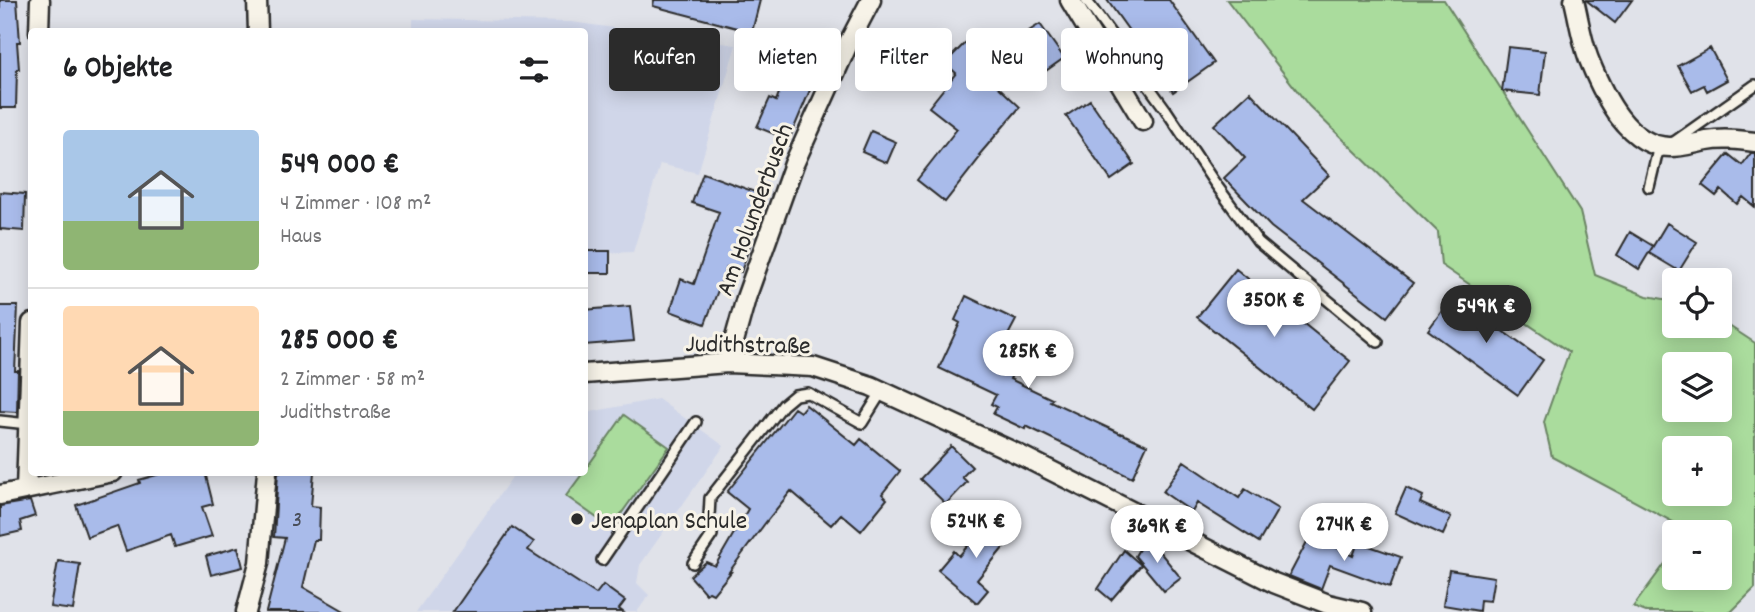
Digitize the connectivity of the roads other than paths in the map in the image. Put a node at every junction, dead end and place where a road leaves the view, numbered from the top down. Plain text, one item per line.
1 (40, 0) edge
2 (257, 0) edge
3 (871, 0) edge
4 (1070, 0) edge
5 (1086, 0) edge
6 (1574, 0) edge
7 (39, 27) edge
8 (258, 28) edge
9 (1755, 85) edge
10 (1143, 121) dead end
11 (1755, 142) edge
12 (1667, 148) junction
13 (1648, 187) dead end
14 (1378, 342) dead end
15 (728, 363) junction
16 (588, 374) edge
17 (882, 391) junction
18 (0, 421) edge
19 (696, 422) dead end
20 (28, 424) joint
21 (93, 476) edge
22 (267, 476) edge
23 (26, 489) junction
24 (0, 495) edge
25 (602, 560) dead end
26 (693, 563) dead end
27 (246, 612) edge
28 (1362, 612) edge

1 - 7 street
2 - 8 street
3 - 15 street, Am Holunderbusch
4 - 10 street
5 - 14 lane
6 - 12 street
9 - 12 lane
11 - 12 street
12 - 13 lane
15 - 16 street, Judithstraße
15 - 17 street, Judithstraße
17 - 26 lane
17 - 28 street, Judithstraße
18 - 20 lane
19 - 25 lane
20 - 23 street
21 - 23 street
22 - 27 street
23 - 24 street

